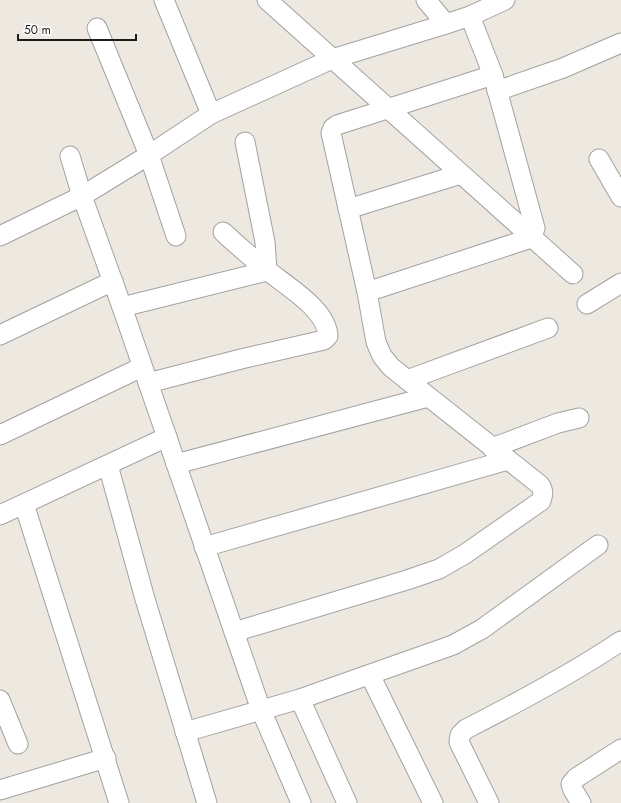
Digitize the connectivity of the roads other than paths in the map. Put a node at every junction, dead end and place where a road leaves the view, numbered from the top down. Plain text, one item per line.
1 (164, 0) edge
2 (426, 0) edge
3 (505, 0) edge
4 (277, 3) edge
5 (470, 16) junction
6 (446, 24) junction
7 (97, 28) dead end
8 (621, 43) edge
9 (332, 59) junction
10 (495, 83) junction
11 (388, 109) junction
12 (211, 114) junction
13 (245, 142) dead end
14 (149, 155) junction
15 (70, 156) dead end
16 (599, 160) dead end
17 (461, 174) junction
18 (82, 196) junction
19 (621, 197) edge
20 (348, 208) junction
21 (223, 232) dead end
22 (0, 236) edge
23 (176, 236) dead end
24 (532, 236) junction
25 (267, 271) junction
26 (573, 274) dead end
27 (113, 281) junction
28 (621, 283) edge
29 (367, 292) junction
30 (587, 304) dead end
31 (122, 307) junction
32 (548, 328) dead end
33 (0, 335) edge
34 (145, 375) junction
35 (407, 380) junction
36 (428, 397) junction
37 (579, 418) dead end
38 (0, 435) edge
39 (167, 436) junction
40 (492, 448) junction
41 (508, 460) junction
42 (176, 464) junction
43 (108, 465) junction
44 (24, 504) junction
45 (0, 515) edge
46 (598, 545) dead end
47 (204, 547) junction
48 (234, 632) junction
49 (621, 641) edge
50 (370, 675) junction
51 (300, 699) junction
52 (0, 700) edge
53 (261, 710) junction
54 (185, 732) junction
55 (18, 744) dead end
56 (621, 749) edge
57 (106, 758) junction
58 (0, 790) edge
59 (120, 803) edge
60 (207, 803) edge
61 (301, 803) edge
62 (346, 803) edge
63 (433, 803) edge
64 (489, 803) edge
65 (581, 803) edge

1 - 12 street
2 - 6 street
3 - 5 street
4 - 9 street
5 - 6 street
5 - 10 street
6 - 9 street
7 - 14 street
8 - 10 street
9 - 11 street
9 - 12 street
10 - 11 street
10 - 24 street
11 - 17 street
11 - 20 street
12 - 14 street
13 - 25 street
14 - 18 street
14 - 23 street
15 - 18 street
16 - 19 street
17 - 20 street
17 - 24 street
18 - 22 street
18 - 27 street
20 - 29 street
21 - 25 street
24 - 26 street
24 - 29 street
25 - 31 street
25 - 34 street
27 - 31 street
27 - 33 street
28 - 30 street
29 - 35 street
31 - 34 street
32 - 35 street
34 - 38 street
34 - 39 street
35 - 36 street
36 - 40 street
36 - 42 street
37 - 40 street
39 - 42 street
39 - 43 street
40 - 41 street
41 - 47 street
41 - 48 street
42 - 47 street
43 - 44 street
43 - 54 street
44 - 45 street
44 - 57 street
46 - 50 street
47 - 48 street
48 - 53 street
49 - 64 street
50 - 51 street
50 - 63 street
51 - 53 street
51 - 62 street
52 - 55 street
53 - 54 street
53 - 61 street
54 - 60 street
56 - 65 street
57 - 58 street
57 - 59 street

